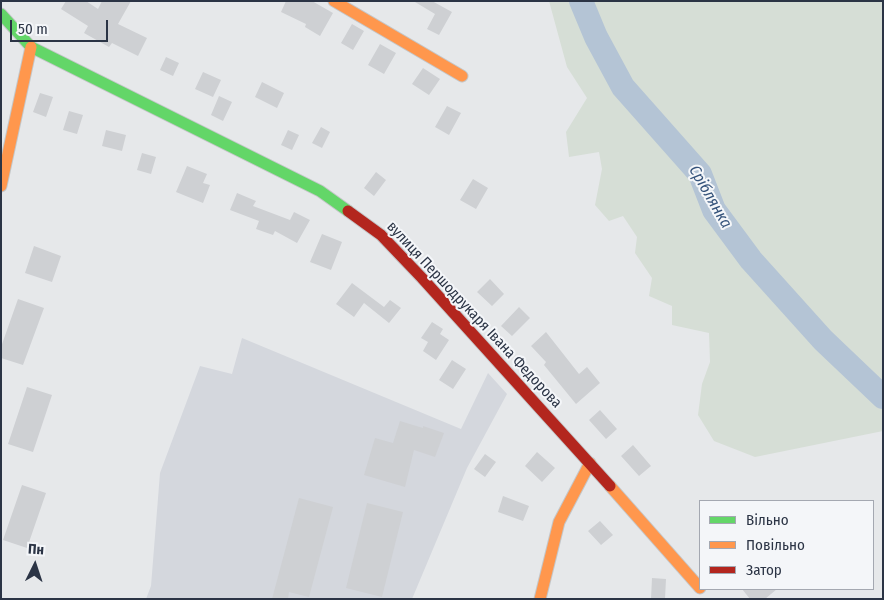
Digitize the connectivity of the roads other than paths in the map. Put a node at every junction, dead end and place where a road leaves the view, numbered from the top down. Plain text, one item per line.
1 (334, 1) edge
2 (1, 14) edge
3 (31, 47) junction
4 (462, 76) dead end
5 (1, 186) edge
6 (590, 463) junction
7 (699, 587) edge
8 (540, 599) edge

1 - 4 street
2 - 3 street, вулиця Першодрукаря Івана Федорова
3 - 5 street
3 - 6 street, вулиця Першодрукаря Івана Федорова
6 - 7 street, вулиця Першодрукаря Івана Федорова
6 - 8 street

